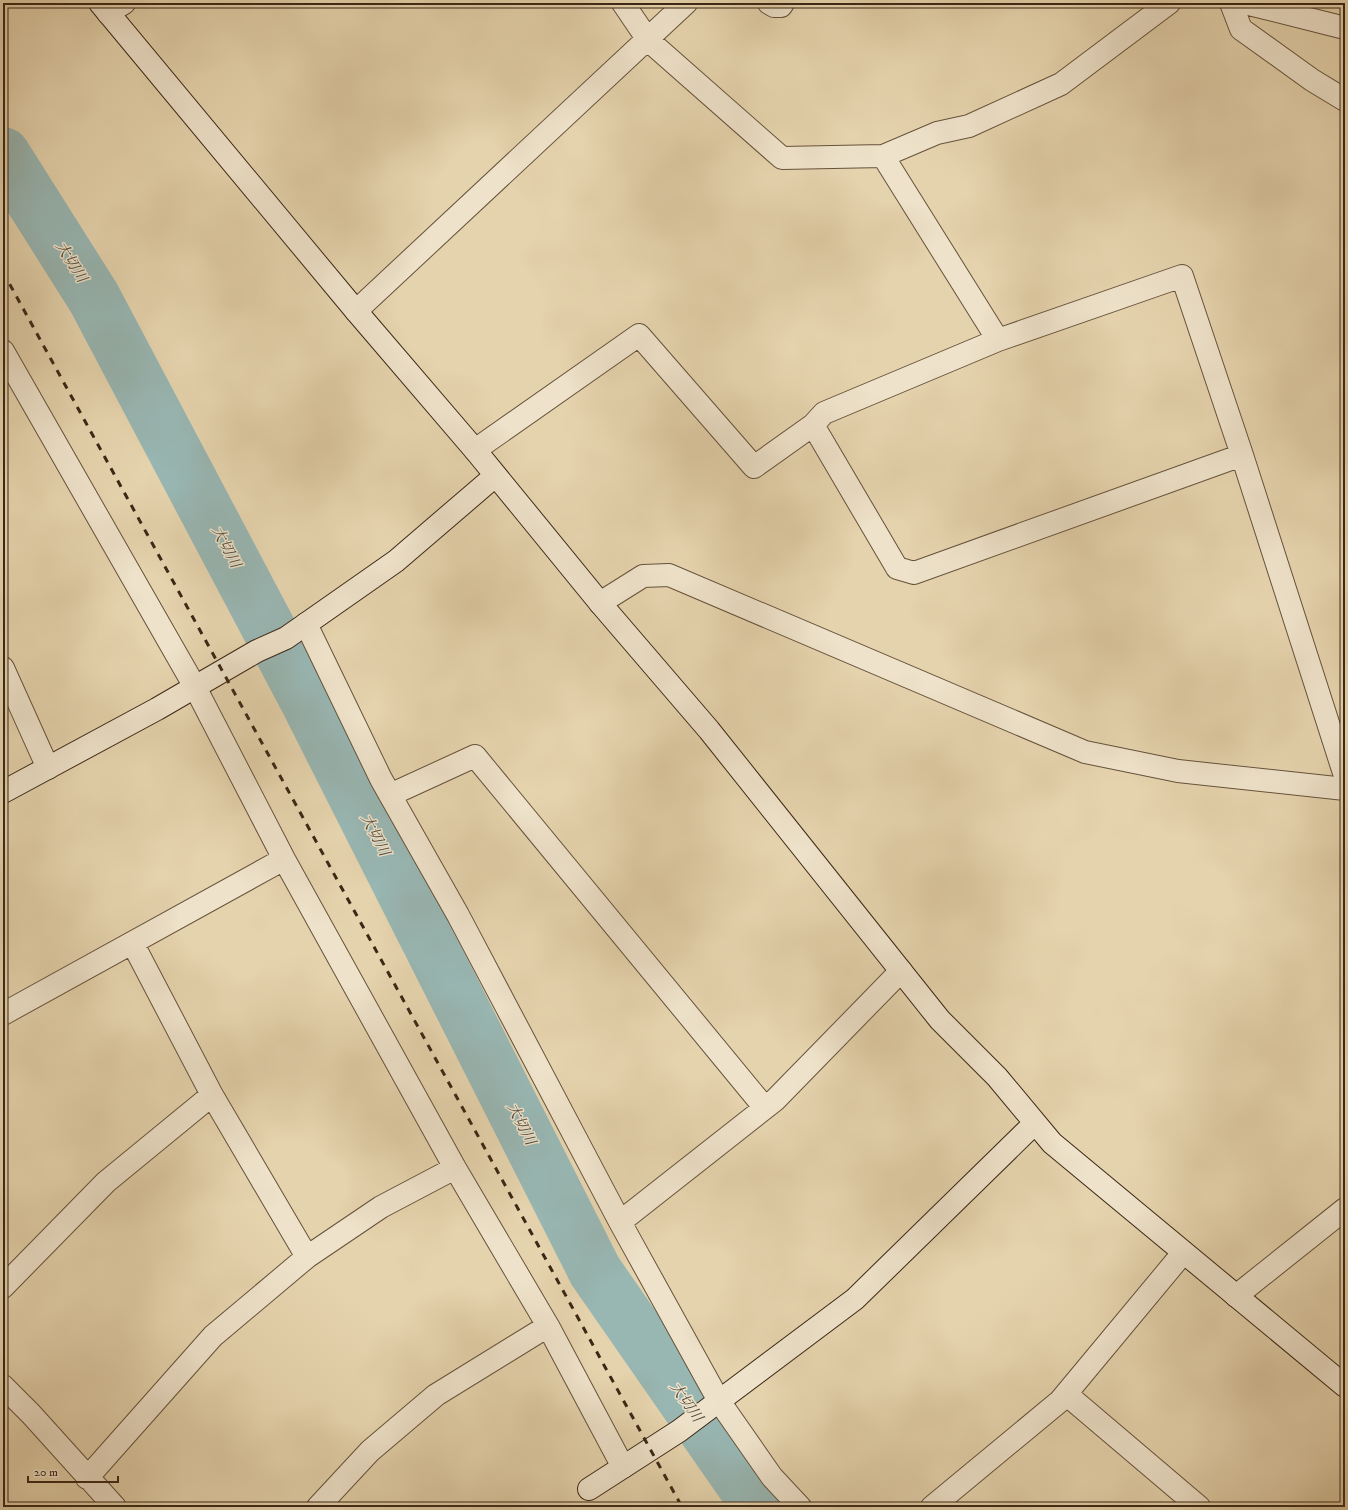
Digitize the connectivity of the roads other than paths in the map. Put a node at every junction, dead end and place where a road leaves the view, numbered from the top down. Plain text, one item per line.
1 (623, 3) edge
2 (686, 3) edge
3 (769, 3) edge
4 (783, 3) edge
5 (1169, 3) edge
6 (1231, 3) edge
7 (1245, 3) edge
8 (111, 6) edge
9 (1345, 28) edge
10 (648, 40) junction
11 (1345, 100) edge
12 (883, 156) junction
13 (356, 311) junction
14 (998, 340) junction
15 (3, 351) edge
16 (813, 425) junction
17 (475, 450) junction
18 (1242, 455) junction
19 (495, 476) junction
20 (600, 602) junction
21 (306, 624) junction
22 (3, 668) edge
23 (195, 687) junction
24 (48, 768) junction
25 (1345, 776) edge
26 (1345, 789) edge
27 (3, 792) edge
28 (390, 795) junction
29 (284, 859) junction
30 (133, 944) junction
31 (900, 971) junction
32 (3, 1014) edge
33 (212, 1095) junction
34 (765, 1108) junction
35 (1035, 1123) junction
36 (455, 1168) junction
37 (1345, 1209) edge
38 (620, 1222) junction
39 (1184, 1253) junction
40 (307, 1257) junction
41 (3, 1287) edge
42 (1236, 1296) junction
43 (548, 1326) junction
44 (3, 1386) edge
45 (1345, 1386) edge
46 (1066, 1394) junction
47 (714, 1404) junction
48 (623, 1467) junction
49 (87, 1478) junction
50 (589, 1489) dead end
51 (115, 1507) edge
52 (318, 1507) edge
53 (800, 1507) edge
54 (932, 1507) edge
55 (1199, 1507) edge

1 - 10 street
2 - 10 street
3 - 4 street
5 - 12 street
6 - 11 street
7 - 9 street
8 - 13 street
10 - 12 street
10 - 13 street
12 - 14 street
13 - 17 street
14 - 16 street
14 - 18 street
15 - 23 street
16 - 17 street
16 - 18 street
17 - 19 street
18 - 25 street
19 - 20 street
19 - 21 street
20 - 26 street
20 - 31 street
21 - 23 street
21 - 28 street
22 - 24 street
23 - 24 street
23 - 29 street
24 - 27 street
28 - 34 street
28 - 38 street
29 - 30 street
29 - 36 street
30 - 32 street
30 - 33 street
31 - 34 street
31 - 35 street
33 - 40 street
33 - 41 street
34 - 38 street
35 - 39 street
35 - 47 street
36 - 40 street
36 - 43 street
37 - 42 street
38 - 47 street
39 - 42 street
39 - 46 street
40 - 49 street
42 - 45 street
43 - 48 street
43 - 52 street
44 - 49 street
46 - 54 street
46 - 55 street
47 - 48 street
47 - 53 street
48 - 50 street
49 - 51 street

